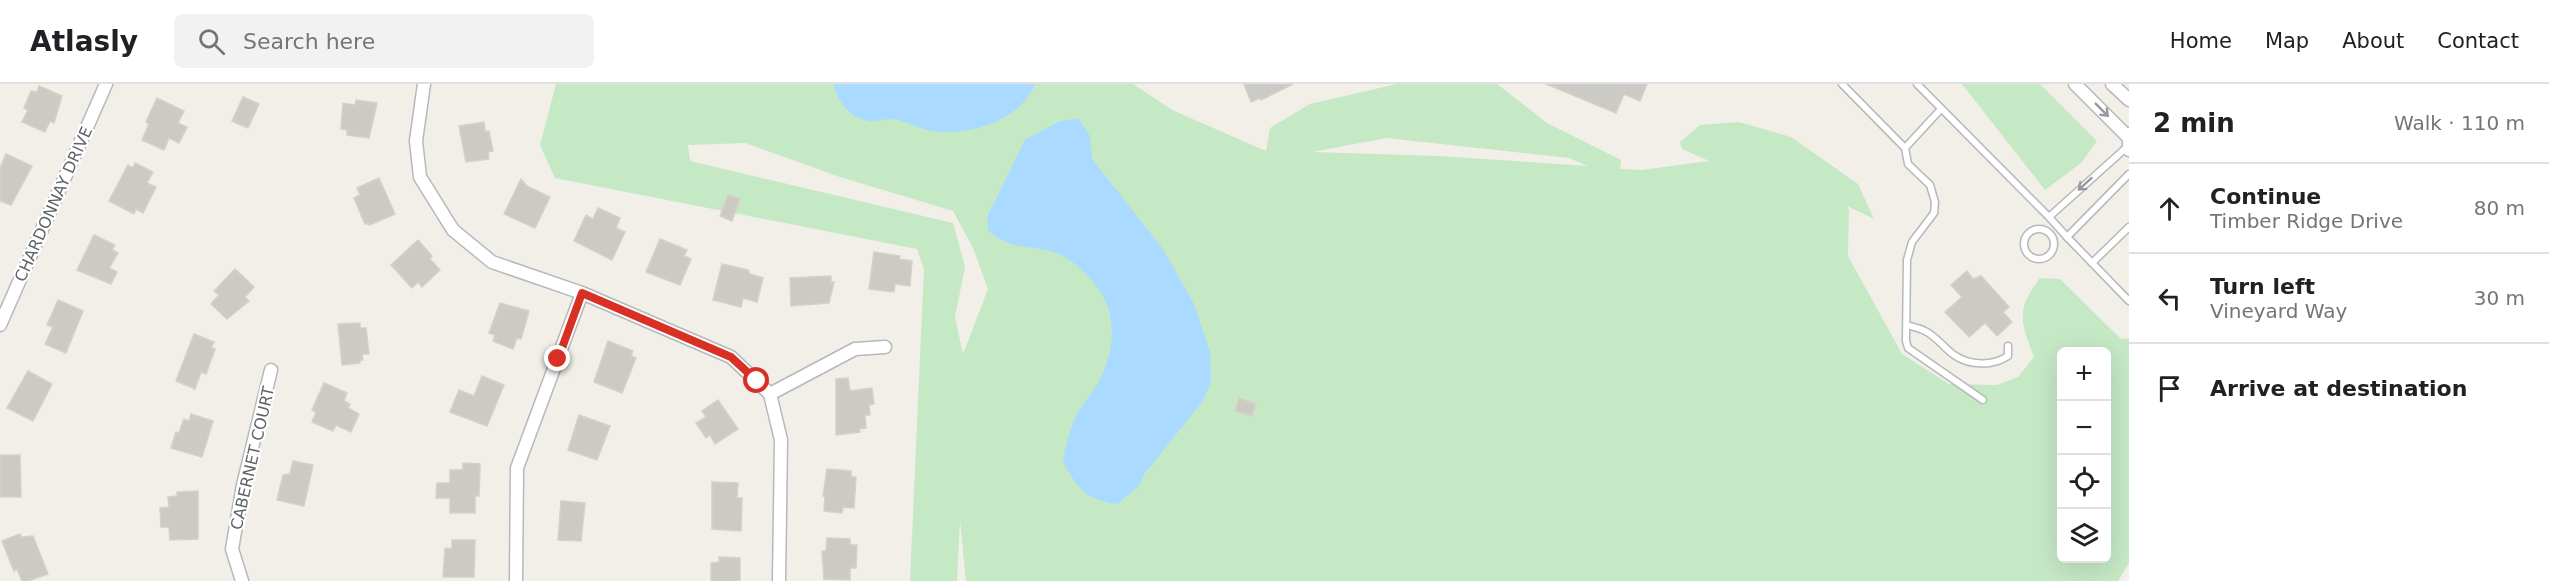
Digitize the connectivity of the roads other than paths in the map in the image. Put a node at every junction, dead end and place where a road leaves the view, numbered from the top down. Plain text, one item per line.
1 (106, 84) edge
2 (424, 84) edge
3 (1842, 84) edge
4 (1917, 84) edge
5 (2075, 84) edge
6 (2112, 84) edge
7 (2129, 100) edge
8 (1941, 109) junction
9 (2129, 141) edge
10 (1905, 148) junction
11 (2129, 174) edge
12 (2049, 217) junction
13 (2058, 227) junction
14 (2129, 227) edge
15 (2051, 235) junction
16 (2067, 237) junction
17 (2092, 263) junction
18 (582, 293) junction
19 (2129, 301) edge
20 (0, 325) edge
21 (1907, 326) junction
22 (2008, 346) dead end
23 (885, 347) dead end
24 (272, 370) dead end
25 (770, 393) junction
26 (1983, 400) dead end
27 (242, 581) edge
28 (516, 581) edge
29 (779, 581) edge

1 - 20 street, CHARDONNAY DRIVE
2 - 18 street
3 - 10 lane
4 - 8 lane
5 -> 9 street
6 - 7 street
8 - 10 lane
8 - 12 lane
9 -> 12 lane
10 - 21 lane
11 - 16 lane
12 - 13 lane
13 - 15 lane
13 - 16 lane
14 - 17 lane
15 - 15 lane
16 - 17 lane
17 - 19 lane
18 - 25 street
18 - 28 street
21 - 22 lane
21 - 26 lane
23 - 25 street
24 - 27 street, CABERNET COURT
25 - 29 street

